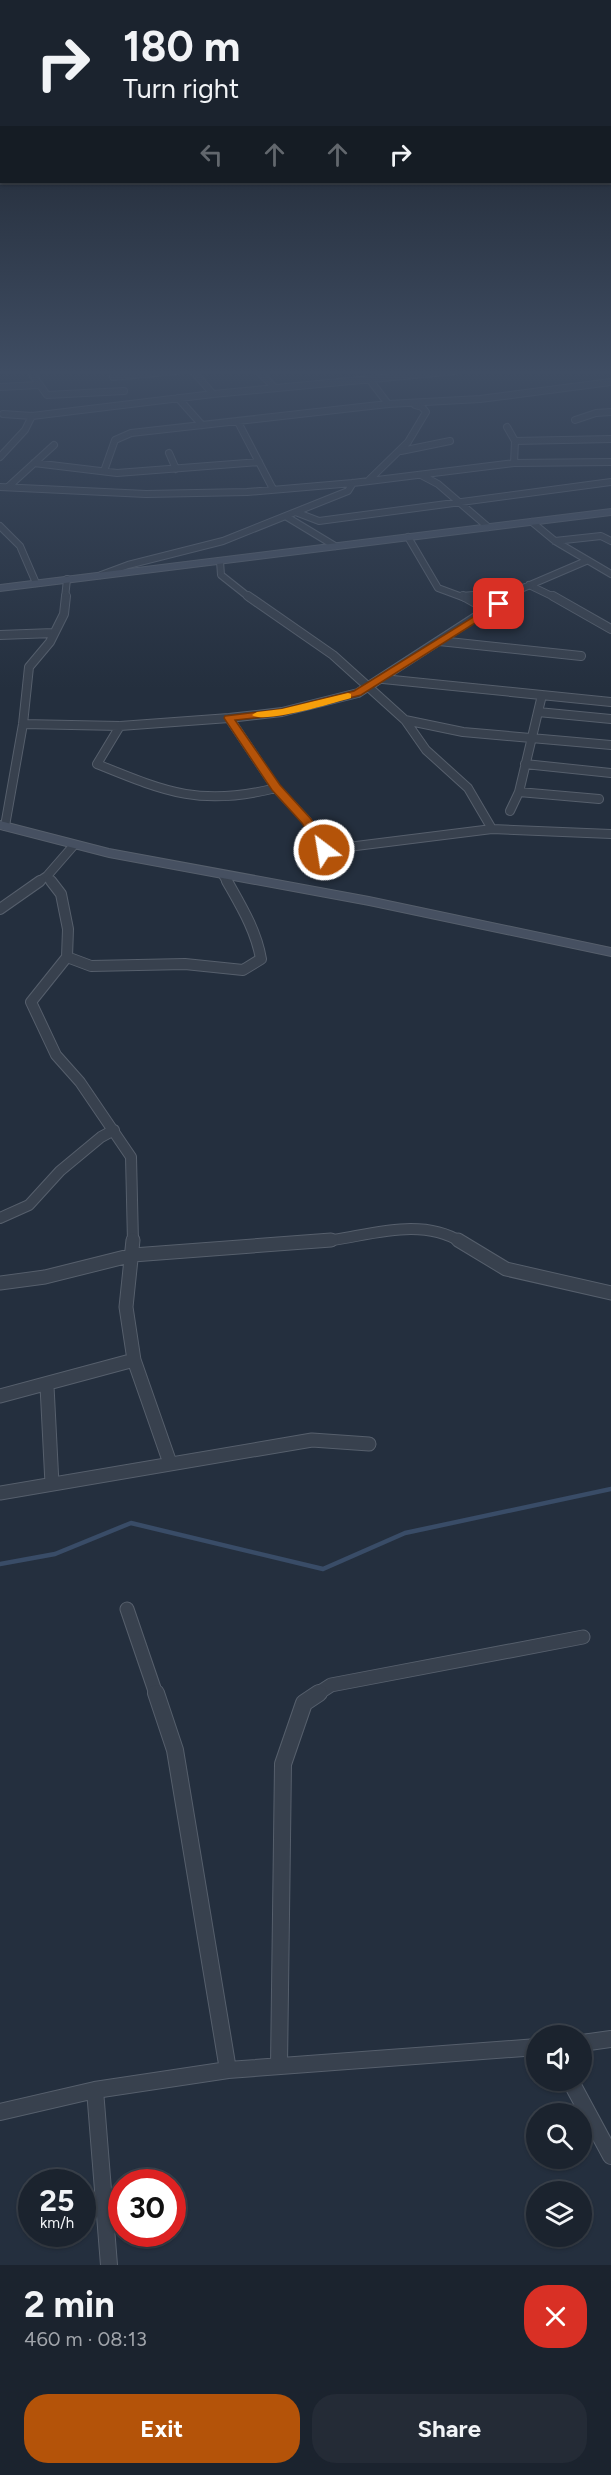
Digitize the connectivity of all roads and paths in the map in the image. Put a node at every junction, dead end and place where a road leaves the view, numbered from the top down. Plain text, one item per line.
1 (19, 477) edge
2 (115, 477) edge
3 (267, 477) edge
4 (372, 477) edge
5 (406, 477) edge
6 (424, 477) edge
7 (369, 480) junction
8 (611, 482) edge
9 (353, 483) junction
10 (0, 487) edge
11 (8, 487) junction
12 (273, 489) junction
13 (107, 492) junction
14 (459, 501) junction
15 (611, 512) edge
16 (298, 513) junction
17 (287, 517) junction
18 (532, 522) junction
19 (0, 526) edge
20 (488, 527) junction
21 (408, 537) junction
22 (555, 541) junction
23 (611, 541) edge
24 (335, 546) junction
25 (220, 561) junction
26 (586, 561) junction
27 (611, 574) edge
28 (101, 575) junction
29 (67, 579) junction
30 (36, 583) junction
31 (529, 585) junction
32 (0, 588) edge
33 (516, 591) junction
34 (462, 596) junction
35 (488, 610) junction
36 (611, 629) edge
37 (53, 633) junction
38 (0, 635) edge
39 (439, 640) junction
40 (581, 656) dead end
41 (383, 679) junction
42 (369, 687) junction
43 (542, 695) junction
44 (611, 702) edge
45 (538, 712) junction
46 (229, 718) junction
47 (611, 719) edge
48 (405, 720) junction
49 (23, 724) junction
50 (120, 726) junction
51 (532, 737) junction
52 (611, 746) edge
53 (525, 764) junction
54 (611, 773) edge
55 (276, 788) junction
56 (519, 792) junction
57 (599, 800) dead end
58 (510, 811) dead end
59 (3, 825) edge
60 (492, 829) junction
61 (611, 834) edge
62 (74, 845) junction
63 (223, 875) junction
64 (47, 876) junction
65 (0, 909) edge
66 (611, 952) edge
67 (67, 957) junction
68 (114, 1130) junction
69 (0, 1218) edge
70 (133, 1255) junction
71 (0, 1283) edge
72 (611, 1293) edge
73 (134, 1360) junction
74 (47, 1386) junction
75 (0, 1396) edge
76 (369, 1444) dead end
77 (170, 1463) junction
78 (52, 1484) junction
79 (0, 1493) edge
80 (127, 1609) dead end
81 (583, 1637) dead end
82 (611, 2039) edge
83 (592, 2042) edge
84 (526, 2048) edge
85 (279, 2065) junction
86 (228, 2070) junction
87 (95, 2090) junction
88 (576, 2091) edge
89 (0, 2112) edge
90 (611, 2156) edge
91 (110, 2265) edge

1 - 11 street
2 - 13 street
3 - 12 street
4 - 7 street
5 - 7 street
6 - 14 street
7 - 9 street
8 - 14 street
9 - 12 street
9 - 16 street
10 - 11 street
11 - 13 street
12 - 13 street
14 - 16 street
14 - 20 street
15 - 18 main road
16 - 17 street
17 - 24 street
17 - 28 street
18 - 20 main road
18 - 22 street
19 - 30 street
20 - 21 main road
21 - 24 main road
21 - 34 street
22 - 23 street
22 - 26 street
24 - 25 main road
25 - 28 main road
25 - 42 street
26 - 27 street
26 - 31 street
28 - 29 main road
29 - 30 main road
29 - 37 street
30 - 32 main road
31 - 33 street
31 - 36 street
33 - 34 street
33 - 35 street
34 - 35 street
35 - 39 street
37 - 38 street
37 - 49 street
39 - 40 street
39 - 41 street
41 - 42 street
41 - 43 street
42 - 46 street
42 - 48 street
43 - 44 street
43 - 45 street
45 - 47 street
45 - 51 street
46 - 50 street
46 - 55 street
48 - 51 street
48 - 60 street
49 - 50 street
49 - 59 street
50 - 55 street
51 - 52 street
51 - 53 street
53 - 54 street
53 - 56 street
55 - 60 street
56 - 57 street
56 - 58 street
59 - 62 main road
60 - 61 street
62 - 63 main road
62 - 64 street
63 - 66 main road
63 - 67 street
64 - 65 street
64 - 67 street
67 - 68 street
68 - 69 street
68 - 70 street
70 - 71 street
70 - 72 street
70 - 73 street
73 - 74 street
73 - 77 street
74 - 75 street
74 - 78 street
76 - 77 street
77 - 78 street
78 - 79 street
80 - 86 street
81 - 85 street
82 - 83 street
84 - 85 street
85 - 86 street
86 - 87 street
87 - 89 street
87 - 91 street
88 - 90 street

